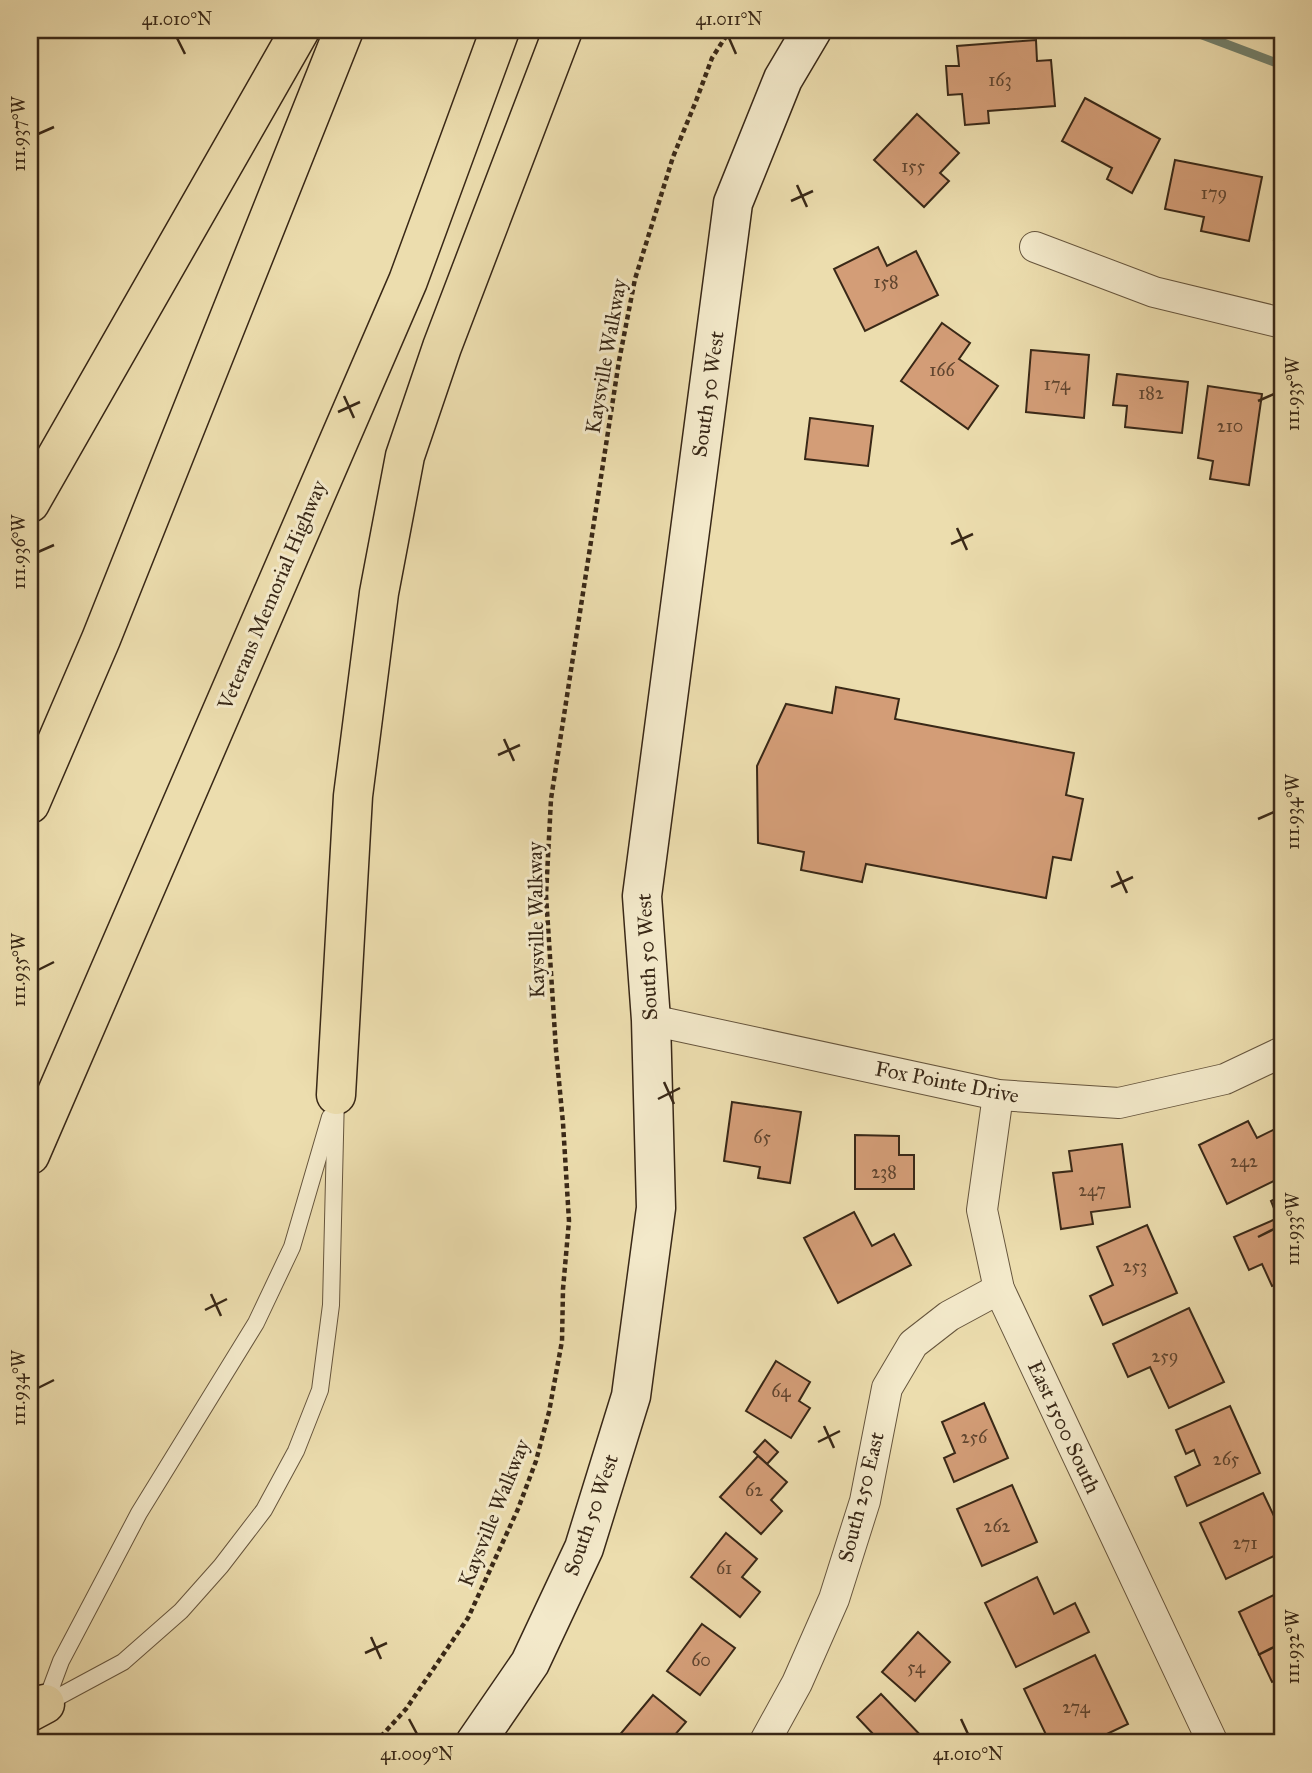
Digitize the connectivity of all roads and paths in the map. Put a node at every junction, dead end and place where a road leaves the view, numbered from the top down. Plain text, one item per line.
1 (300, 30) edge
2 (344, 30) edge
3 (500, 30) edge
4 (563, 30) edge
5 (730, 30) edge
6 (812, 30) edge
7 (1035, 247) dead end
8 (1282, 323) edge
9 (30, 503) edge
10 (30, 804) edge
11 (650, 1020) junction
12 (1282, 1052) edge
13 (998, 1095) junction
14 (336, 1096) junction
15 (30, 1155) edge
16 (999, 1289) junction
17 (37, 1708) edge
18 (375, 1743) edge
19 (475, 1743) edge
20 (764, 1743) edge
21 (1213, 1743) edge

1 - 9 highway
2 - 10 highway
3 - 15 highway, Veterans Memorial Highway
4 - 14 highway
5 - 18 path, Kaysville Walkway
6 - 11 street, South 50 West
7 - 8 street
11 - 13 street, Fox Pointe Drive
11 - 19 street, South 50 West
12 - 13 street, Fox Pointe Drive
13 - 16 street, East 1500 South
14 - 17 lane
14 - 17 lane
16 - 20 street, South 250 East
16 - 21 street, East 1500 South

